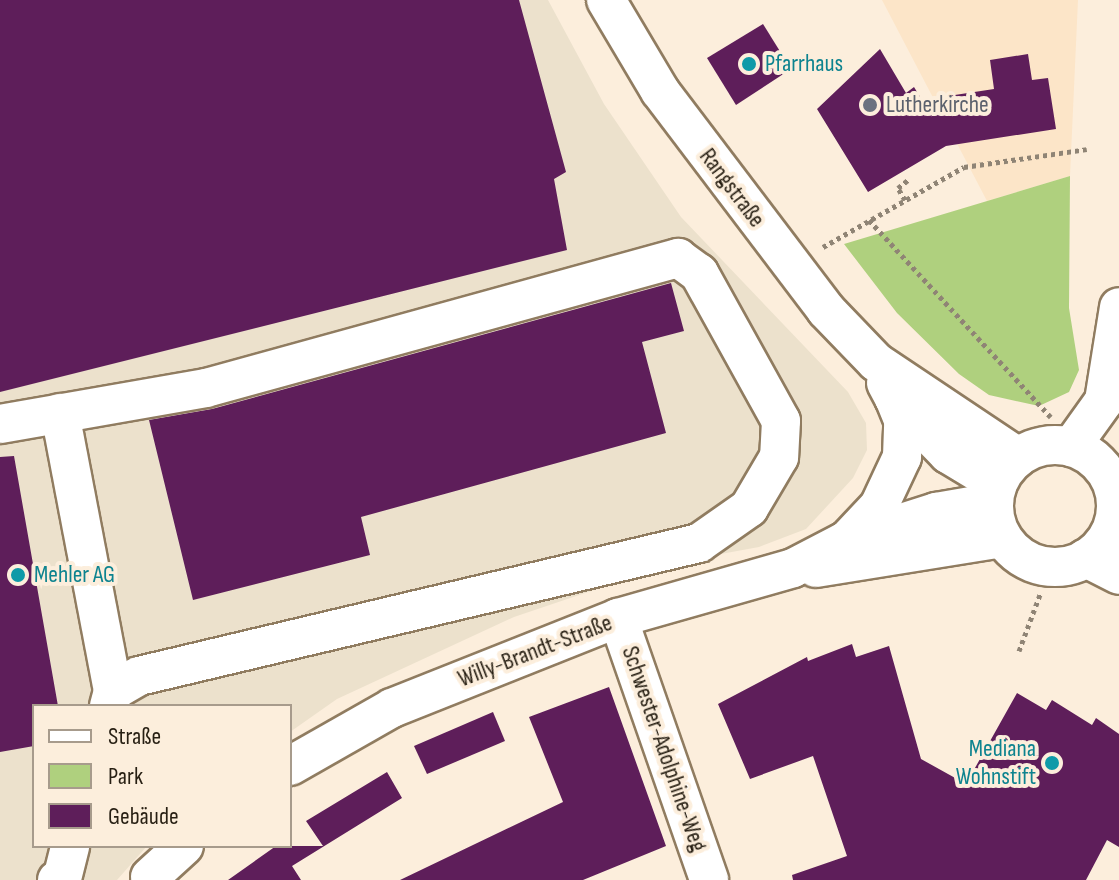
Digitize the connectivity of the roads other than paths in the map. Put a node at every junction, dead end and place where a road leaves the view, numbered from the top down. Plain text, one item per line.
1 (606, 0) edge
2 (1119, 307) edge
3 (876, 362) junction
4 (894, 398) junction
5 (60, 413) junction
6 (0, 424) edge
7 (1063, 434) junction
8 (1003, 495) junction
9 (1116, 501) edge
10 (845, 541) junction
11 (1103, 567) edge
12 (793, 568) junction
13 (618, 618) junction
14 (111, 698) edge
15 (292, 765) edge
16 (70, 848) edge
17 (182, 848) edge
18 (150, 877) dead end
19 (57, 880) edge
20 (709, 880) edge

1 - 3 street, Rangstraße
2 - 7 street
3 - 4 street, Rangstraße
3 - 8 street, Rangstraße
4 - 8 street, Rangstraße
4 - 10 street
5 - 6 street
5 - 14 street
5 - 14 street
7 - 8 street
7 - 9 street
8 - 10 street, Willy-Brandt-Straße
8 - 11 street
8 - 12 street, Willy-Brandt-Straße
9 - 11 street
10 - 12 street, Willy-Brandt-Straße
12 - 13 street, Willy-Brandt-Straße
13 - 15 street, Willy-Brandt-Straße
13 - 20 street, Schwester-Adolphine-Weg
16 - 19 street
17 - 18 street

